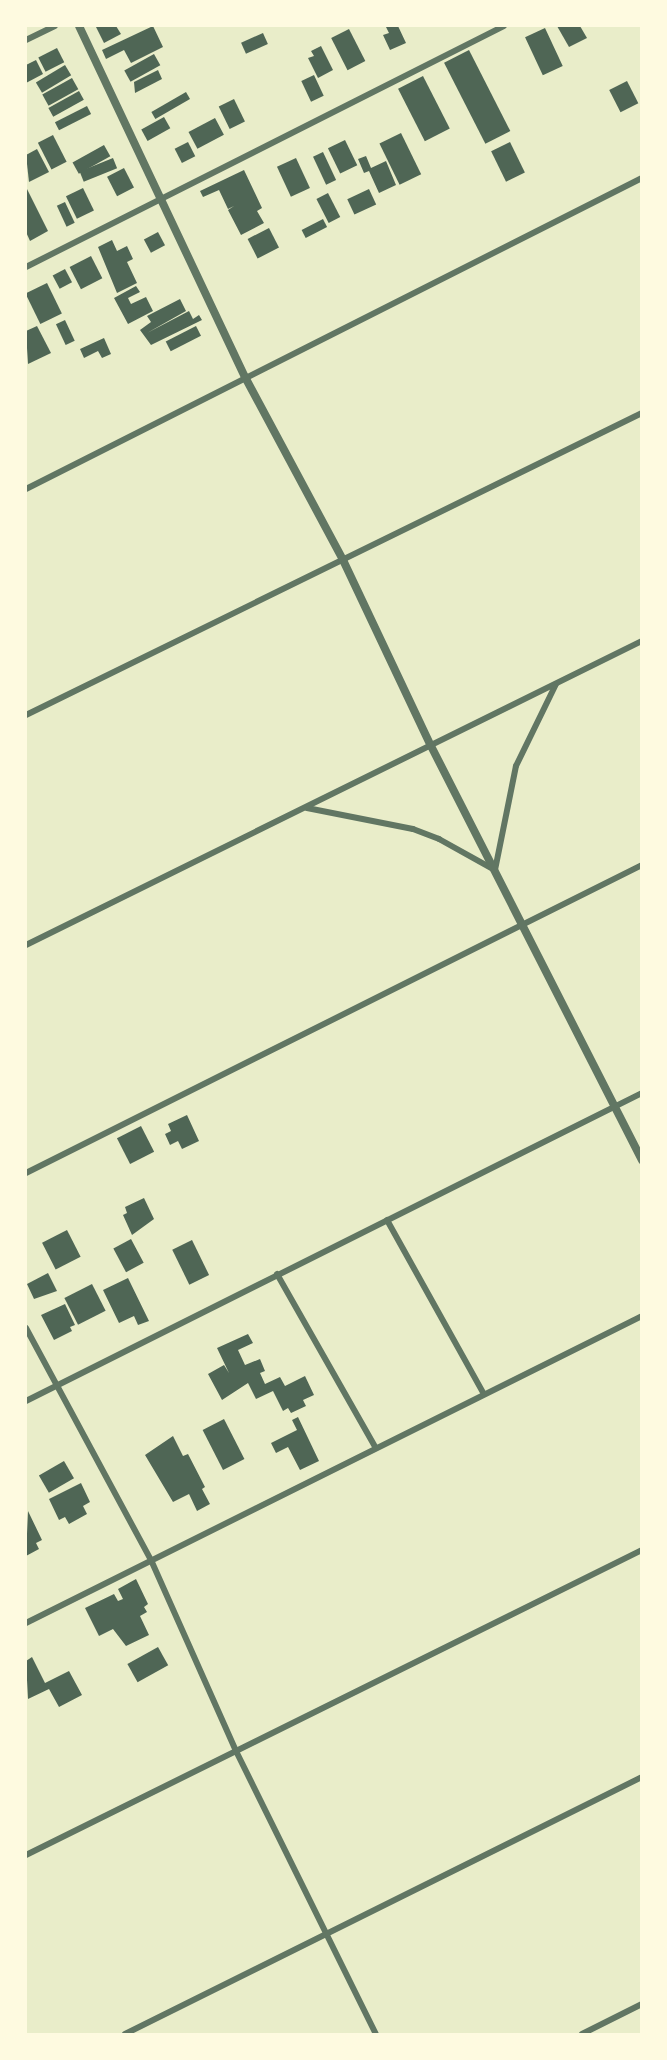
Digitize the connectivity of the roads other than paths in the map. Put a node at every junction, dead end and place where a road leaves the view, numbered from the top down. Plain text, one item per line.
1 (55, 26) edge
2 (78, 26) edge
3 (504, 26) edge
4 (26, 40) edge
5 (642, 178) edge
6 (161, 198) junction
7 (26, 267) edge
8 (245, 377) junction
9 (642, 413) edge
10 (26, 489) edge
11 (344, 560) junction
12 (642, 641) edge
13 (557, 684) junction
14 (26, 715) edge
15 (431, 746) junction
16 (307, 808) junction
17 (642, 865) edge
18 (495, 870) junction
19 (522, 925) junction
20 (26, 945) edge
21 (642, 1093) edge
22 (613, 1108) junction
23 (642, 1160) edge
24 (26, 1173) edge
25 (387, 1220) junction
26 (277, 1274) junction
27 (642, 1316) edge
28 (26, 1328) edge
29 (56, 1387) junction
30 (484, 1394) junction
31 (26, 1401) edge
32 (376, 1449) junction
33 (642, 1550) edge
34 (151, 1560) junction
35 (26, 1623) edge
36 (236, 1751) junction
37 (642, 1777) edge
38 (26, 1856) edge
39 (328, 1934) junction
40 (642, 2004) edge
41 (125, 2034) edge
42 (376, 2034) edge
43 (582, 2034) edge

1 - 4 street
2 - 6 street
3 - 6 street
5 - 8 street
6 - 7 street
6 - 8 street
8 - 10 street
8 - 11 street
9 - 11 street
11 - 14 street
11 - 15 street
12 - 13 street
13 - 15 street
13 - 18 street
15 - 16 street
15 - 18 street
16 - 18 street
16 - 20 street
17 - 19 street
18 - 19 street
19 - 22 street
19 - 24 street
21 - 22 street
22 - 23 street
22 - 25 street
25 - 26 street
25 - 30 street
26 - 29 street
26 - 32 street
27 - 30 street
28 - 29 street
29 - 31 street
29 - 34 street
30 - 32 street
32 - 34 street
33 - 36 street
34 - 35 street
34 - 36 street
36 - 38 street
36 - 39 street
37 - 39 street
39 - 41 street
39 - 42 street
40 - 43 street

